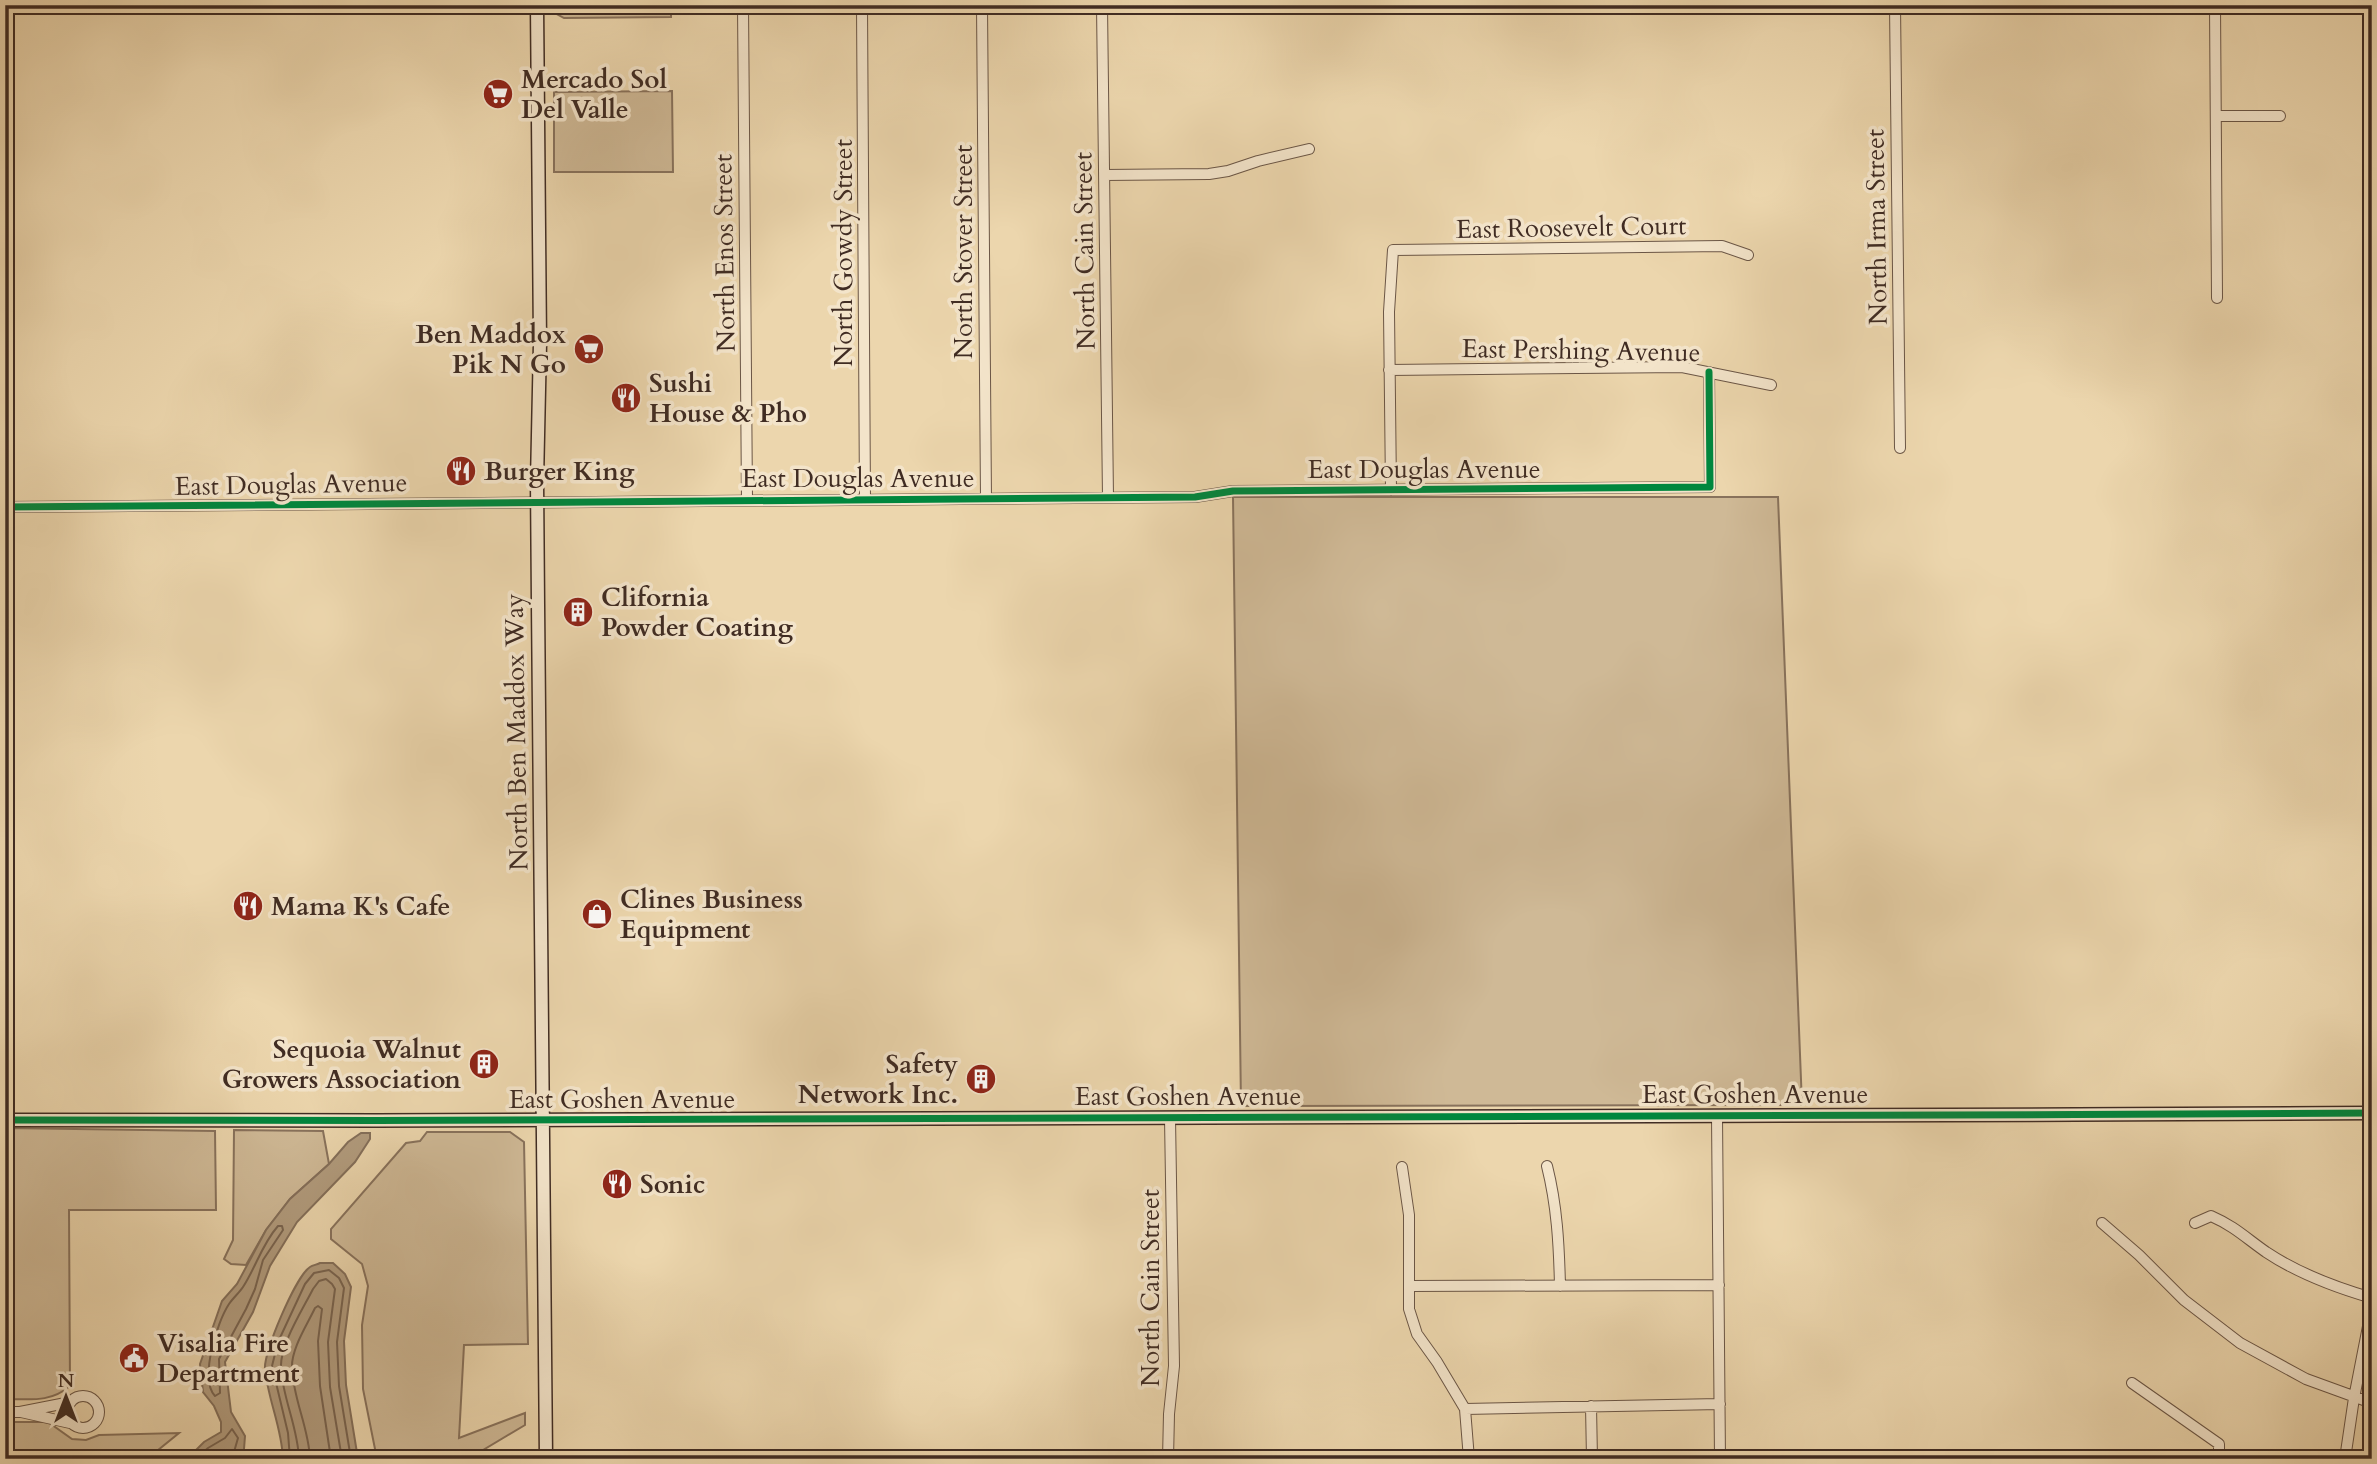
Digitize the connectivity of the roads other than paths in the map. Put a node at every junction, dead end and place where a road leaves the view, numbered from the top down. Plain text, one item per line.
1 (537, 5) edge
2 (743, 5) edge
3 (862, 5) edge
4 (982, 5) edge
5 (1102, 5) edge
6 (1895, 5) edge
7 (2215, 5) edge
8 (2216, 116) junction
9 (2280, 116) dead end
10 (1308, 149) dead end
11 (1104, 175) junction
12 (1748, 255) dead end
13 (2217, 298) dead end
14 (1389, 370) junction
15 (1709, 372) junction
16 (1771, 385) dead end
17 (1900, 447) dead end
18 (1391, 490) junction
19 (1108, 497) junction
20 (986, 499) junction
21 (747, 500) junction
22 (865, 500) junction
23 (537, 502) junction
24 (5, 507) edge
25 (2372, 1112) edge
26 (1717, 1116) junction
27 (1170, 1118) junction
28 (543, 1119) junction
29 (5, 1120) edge
30 (1547, 1166) dead end
31 (1402, 1167) dead end
32 (2102, 1223) dead end
33 (2195, 1223) dead end
34 (1719, 1285) junction
35 (1410, 1286) junction
36 (1560, 1286) junction
37 (2372, 1298) edge
38 (2372, 1306) edge
39 (2132, 1382) dead end
40 (2354, 1398) junction
41 (71, 1402) junction
42 (1720, 1404) junction
43 (2372, 1404) edge
44 (1591, 1406) junction
45 (1465, 1409) junction
46 (5, 1412) edge
47 (20, 1412) junction
48 (70, 1423) junction
49 (546, 1459) edge
50 (1168, 1459) edge
51 (1469, 1459) edge
52 (1592, 1459) edge
53 (1720, 1459) edge
54 (2219, 1459) edge
55 (2345, 1459) edge

1 - 23 street, North Ben Maddox Way
2 - 21 street, North Enos Street
3 - 22 street, North Gowdy Street
4 - 20 street, North Stover Street
5 - 11 street, North Cain Street
6 - 17 street, North Irma Street
7 - 8 street
8 - 9 street
8 - 13 street
10 - 11 street
11 - 19 street, North Cain Street
12 - 14 street, East Roosevelt Court
14 - 15 street, East Pershing Avenue
14 - 18 street
15 - 16 street, East Pershing Avenue
15 - 18 street, East Douglas Avenue
18 - 19 street, East Douglas Avenue
19 - 20 street, East Douglas Avenue
20 - 22 street, East Douglas Avenue
21 - 22 street, East Douglas Avenue
21 - 23 street, East Douglas Avenue
23 - 24 street, East Douglas Avenue
23 - 28 street, North Ben Maddox Way
25 - 26 street, East Goshen Avenue
26 - 27 street, East Goshen Avenue
26 - 34 street
27 - 28 street, East Goshen Avenue
27 - 50 street, North Cain Street
28 - 29 street, East Goshen Avenue
28 - 49 street, North Ben Maddox Way
30 - 36 street
31 - 35 street
32 - 40 street
33 - 37 street
34 - 36 street
34 - 42 street
35 - 36 street
35 - 45 street
38 - 40 street
39 - 54 street
40 - 43 street
40 - 55 street
41 - 47 street
41 - 48 street
41 - 48 street
42 - 44 street
42 - 53 street
44 - 45 street
44 - 52 street
45 - 51 street
46 - 47 street
47 - 48 street

